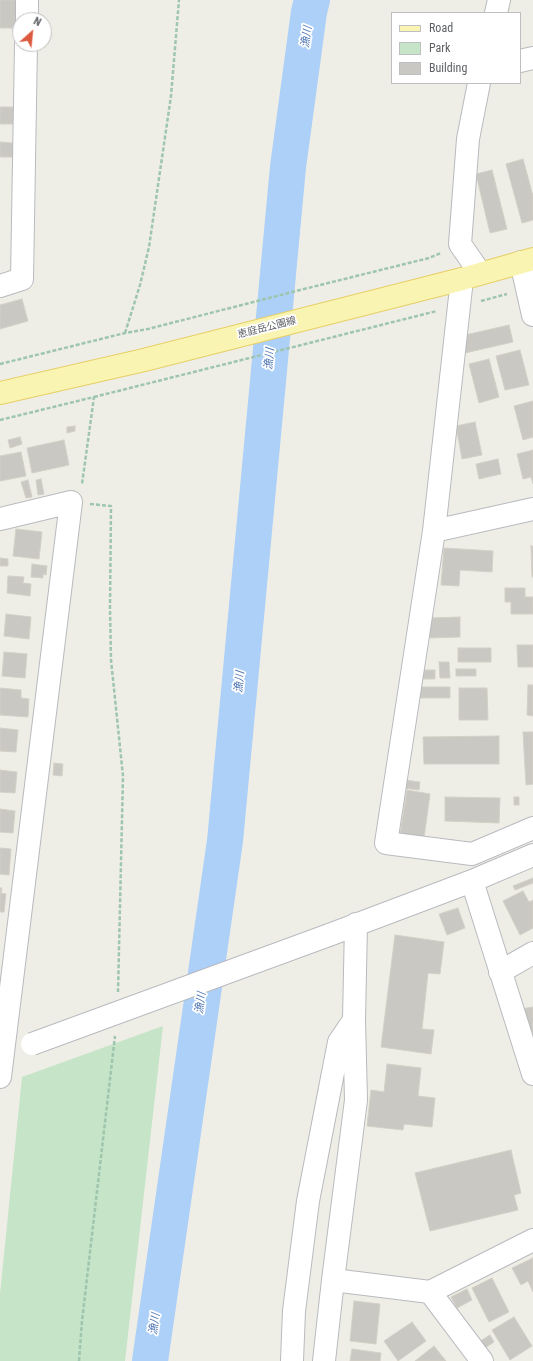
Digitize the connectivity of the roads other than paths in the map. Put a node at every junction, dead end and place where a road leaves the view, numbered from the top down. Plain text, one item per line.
1 (27, 0) edge
2 (499, 0) edge
3 (27, 12) edge
4 (496, 12) edge
5 (26, 52) edge
6 (533, 58) edge
7 (521, 61) edge
8 (479, 84) edge
9 (527, 261) edge
10 (471, 276) junction
11 (0, 286) edge
12 (533, 314) edge
13 (0, 393) edge
14 (533, 509) edge
15 (0, 519) edge
16 (434, 531) junction
17 (533, 828) edge
18 (533, 855) edge
19 (472, 881) junction
20 (356, 924) junction
21 (533, 953) edge
22 (7, 966) edge
23 (500, 972) junction
24 (354, 1020) junction
25 (1, 1054) edge
26 (533, 1071) edge
27 (0, 1077) edge
28 (533, 1240) edge
29 (333, 1280) junction
30 (430, 1292) junction
31 (292, 1361) edge
32 (324, 1361) edge
33 (482, 1361) edge

1 - 3 street
2 - 4 street
5 - 11 street
6 - 7 street
8 - 10 street
9 - 10 main road, 恵庭岳公園線
9 - 12 street
10 - 13 main road, 恵庭岳公園線
10 - 16 street
14 - 16 street
15 - 22 street
16 - 17 street
18 - 19 street
19 - 20 street
19 - 23 street
20 - 24 street
20 - 25 street, bridge
21 - 23 street
22 - 25 street
23 - 26 street
24 - 29 street
24 - 31 street
25 - 27 street
28 - 30 street
29 - 30 street
29 - 32 street
30 - 33 street

